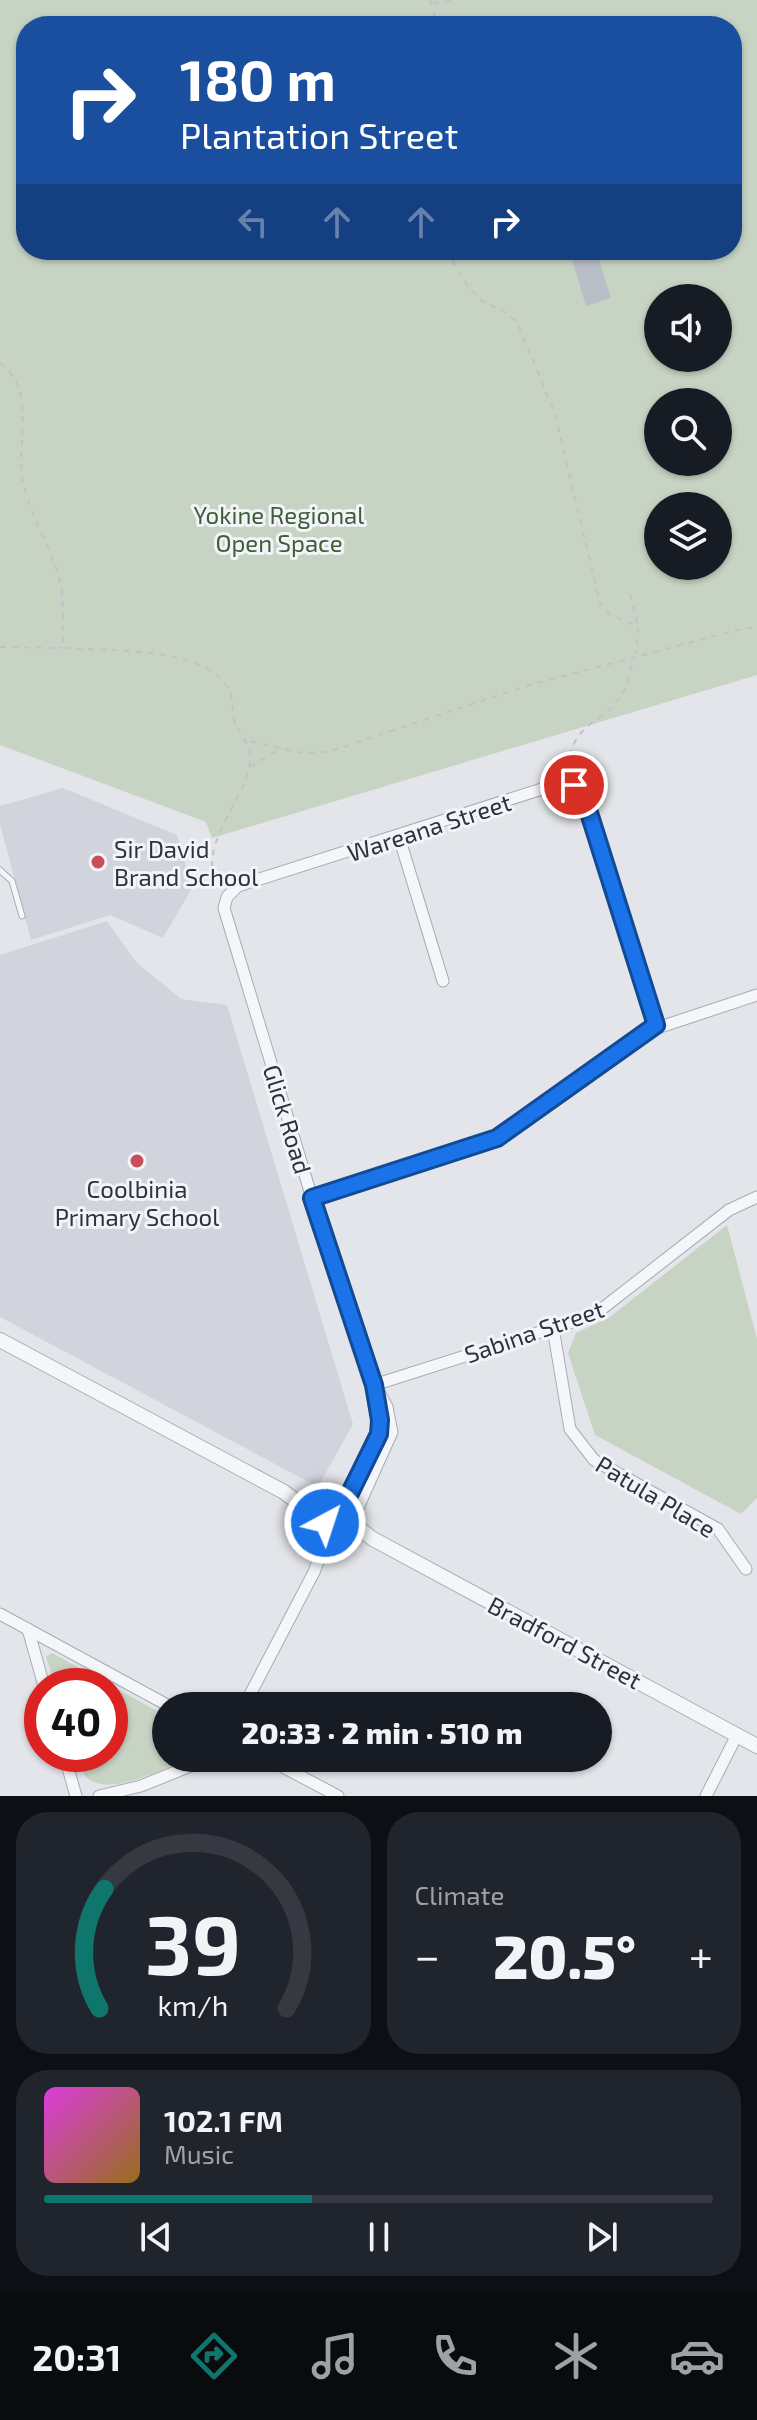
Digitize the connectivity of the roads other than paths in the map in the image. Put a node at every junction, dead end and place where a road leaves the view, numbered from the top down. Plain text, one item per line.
1 (399, 837) junction
2 (0, 870) edge
3 (227, 897) joint
4 (22, 916) dead end
5 (443, 981) dead end
6 (757, 995) edge
7 (656, 1025) junction
8 (757, 1197) edge
9 (312, 1198) junction
10 (553, 1328) junction
11 (0, 1340) edge
12 (374, 1385) junction
13 (339, 1524) junction
14 (746, 1569) dead end
15 (0, 1614) edge
16 (28, 1629) junction
17 (39, 1668) edge
18 (251, 1692) edge
19 (152, 1697) edge
20 (737, 1735) junction
21 (757, 1746) edge
22 (69, 1772) edge
23 (176, 1772) edge
24 (293, 1772) edge
25 (76, 1796) edge
26 (99, 1796) edge
27 (338, 1796) edge
28 (706, 1796) edge

1 - 3 street, Wareana Street
1 - 5 street
1 - 7 street, Wareana Street
2 - 4 lane
3 - 9 street, Glick Road
6 - 7 street
7 - 9 street
8 - 10 street, Sabina Street
9 - 12 street, Glick Road
10 - 12 street, Sabina Street
10 - 14 street, Patula Place
11 - 13 street, Bradford Street
12 - 13 street, Glick Road
12 - 13 street, Glick Road
13 - 18 street
13 - 20 street, Bradford Street
15 - 16 street
16 - 17 street
16 - 19 street
20 - 21 street, Bradford Street
20 - 28 street
22 - 25 street
23 - 26 street
24 - 27 street

